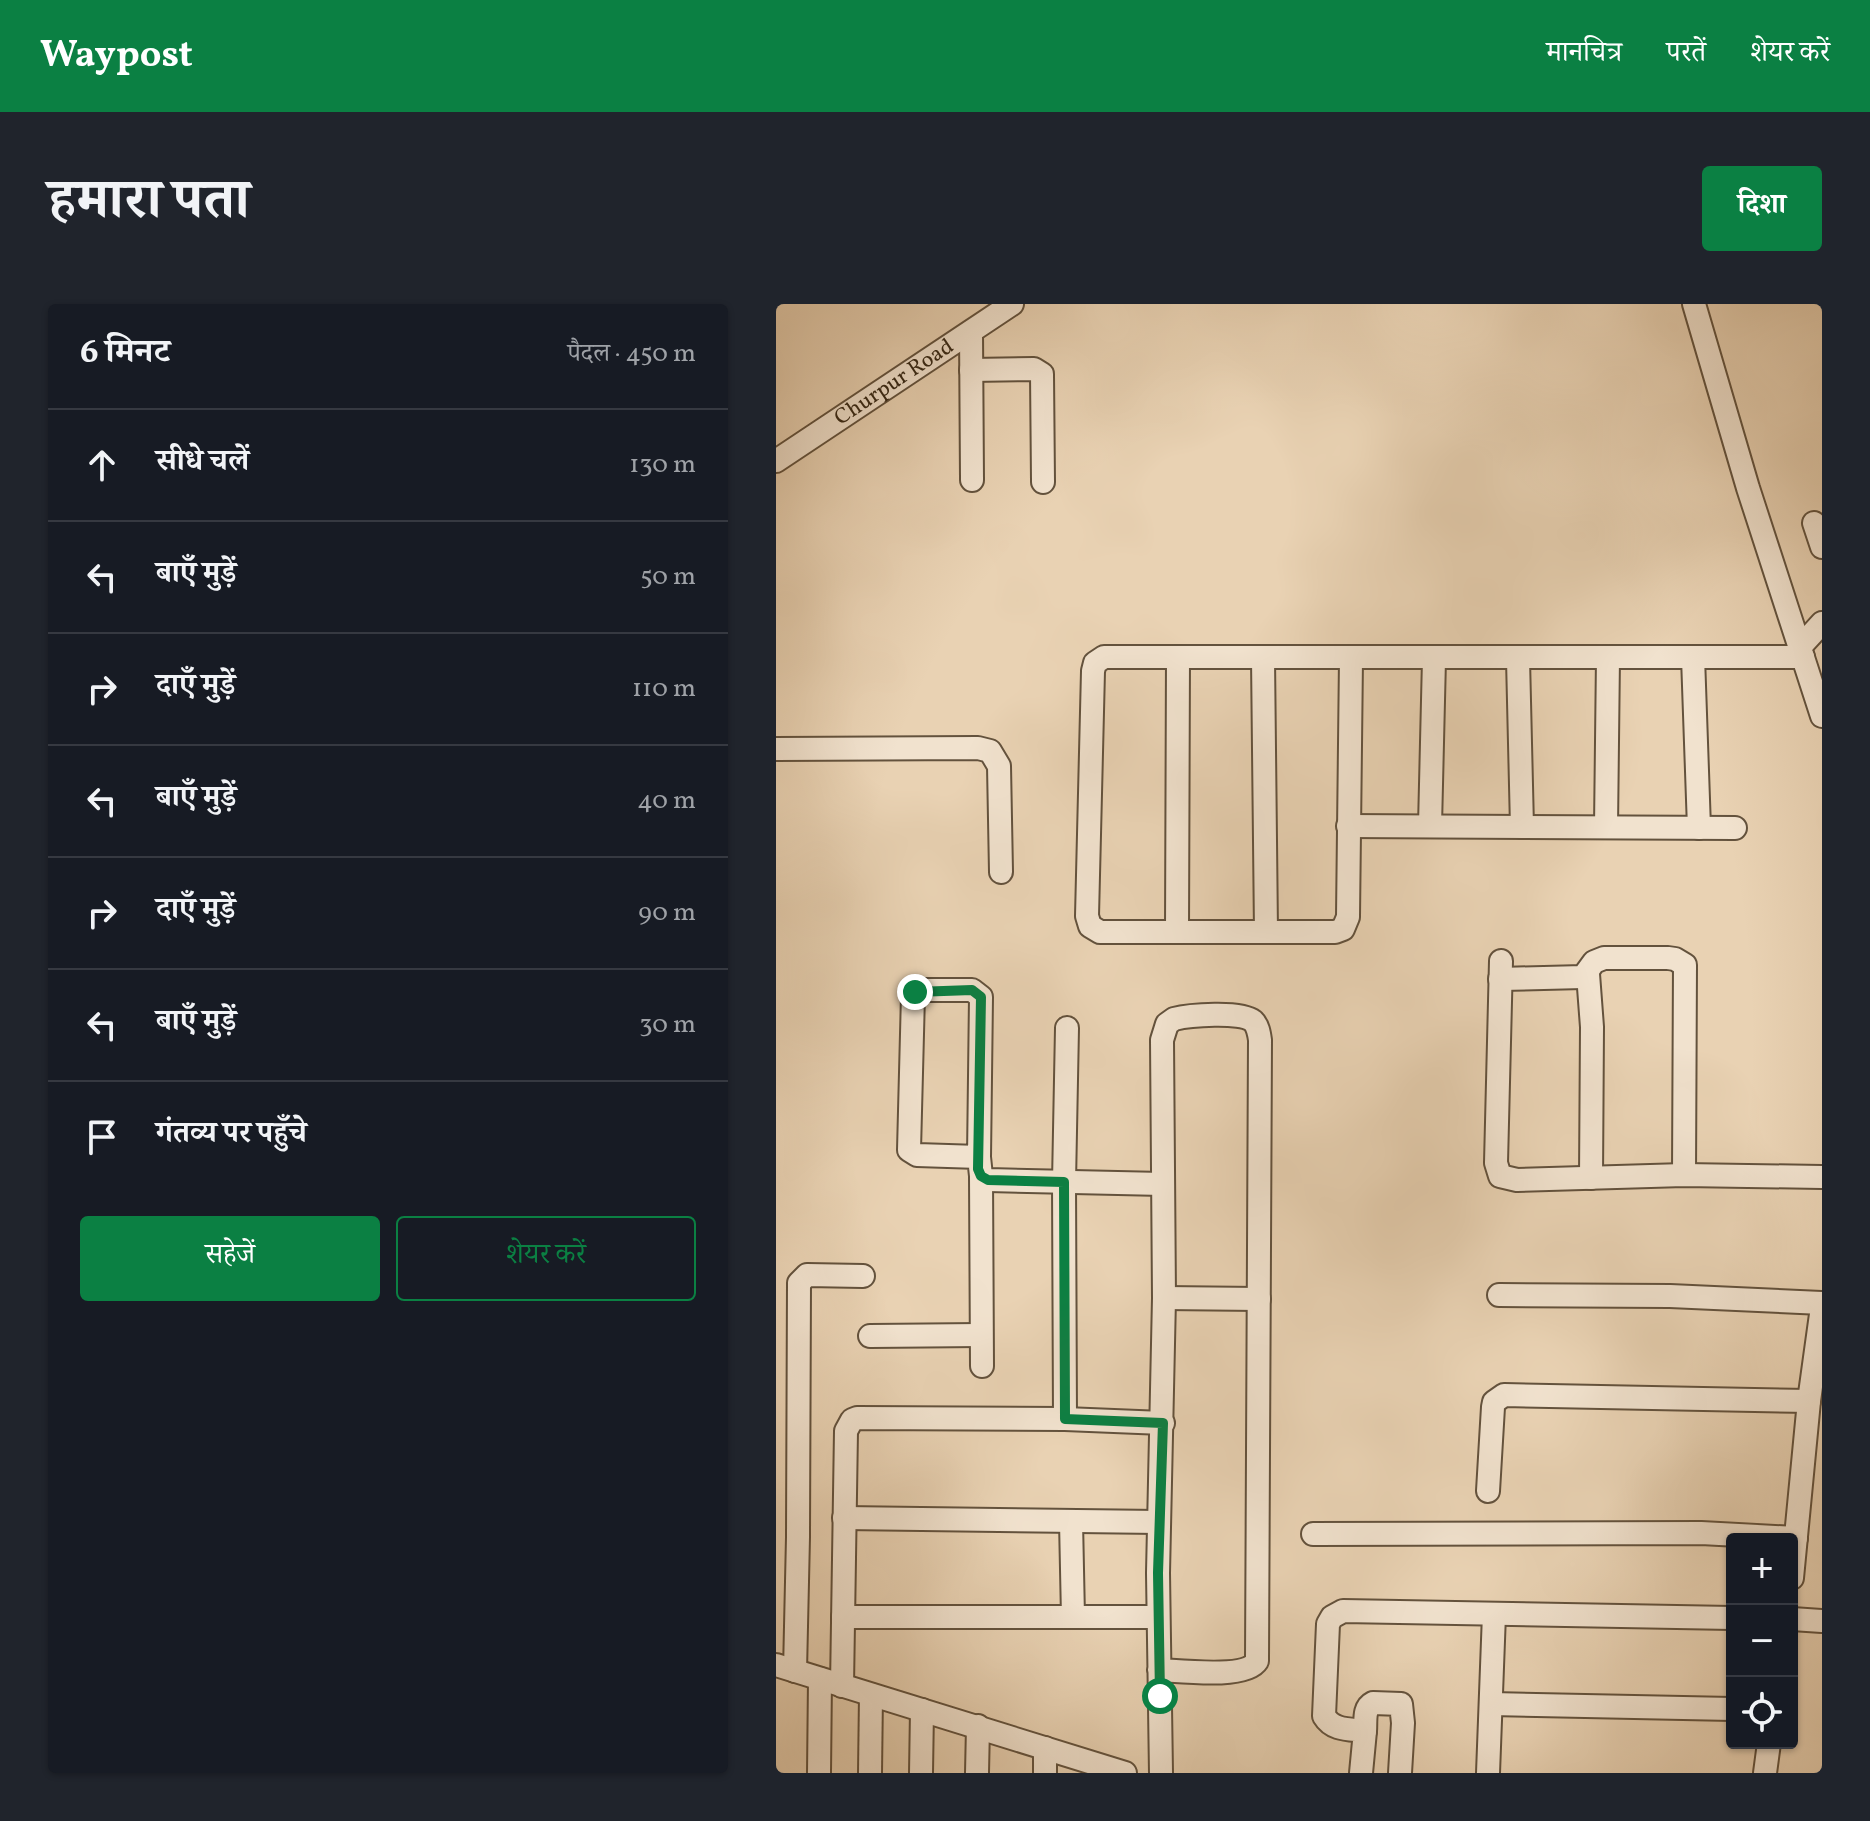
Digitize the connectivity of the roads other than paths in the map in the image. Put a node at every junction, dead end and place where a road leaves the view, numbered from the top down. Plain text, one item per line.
1 (1012, 304) edge
2 (1694, 304) edge
3 (971, 332) junction
4 (971, 370) junction
5 (776, 461) edge
6 (972, 480) dead end
7 (1043, 482) dead end
8 (1814, 523) dead end
9 (1822, 547) edge
10 (1822, 623) edge
11 (1801, 652) junction
12 (1178, 657) junction
13 (1608, 657) junction
14 (1693, 657) junction
15 (1263, 658) junction
16 (1351, 659) junction
17 (1434, 659) junction
18 (1518, 659) junction
19 (1822, 716) edge
20 (776, 749) edge
21 (1348, 826) junction
22 (1430, 826) junction
23 (1522, 827) junction
24 (1606, 827) junction
25 (1699, 828) junction
26 (1735, 828) dead end
27 (1001, 872) dead end
28 (1177, 932) junction
29 (1266, 932) junction
30 (1588, 974) junction
31 (1067, 1028) dead end
32 (980, 1166) junction
33 (1684, 1175) junction
34 (1822, 1177) edge
35 (1591, 1178) junction
36 (1064, 1182) junction
37 (1163, 1184) junction
38 (863, 1276) dead end
39 (1499, 1295) dead end
40 (1164, 1298) junction
41 (1259, 1299) junction
42 (1822, 1305) edge
43 (981, 1335) junction
44 (870, 1336) dead end
45 (982, 1366) dead end
46 (1809, 1401) junction
47 (1065, 1419) junction
48 (1163, 1423) junction
49 (1488, 1491) dead end
50 (844, 1518) junction
51 (1071, 1521) junction
52 (1159, 1522) junction
53 (1796, 1533) edge
54 (1313, 1534) dead end
55 (1726, 1534) edge
56 (1494, 1614) junction
57 (843, 1617) junction
58 (1073, 1617) junction
59 (1158, 1617) junction
60 (1726, 1618) edge
61 (1798, 1619) edge
62 (1822, 1621) edge
63 (785, 1668) edge
64 (1159, 1670) junction
65 (820, 1679) junction
66 (842, 1686) junction
67 (871, 1695) junction
68 (1491, 1704) junction
69 (1726, 1709) edge
70 (922, 1710) junction
71 (978, 1726) junction
72 (1365, 1731) junction
73 (1045, 1748) junction
74 (1768, 1749) edge
75 (1362, 1764) edge
76 (1400, 1765) edge
77 (819, 1773) edge
78 (870, 1773) edge
79 (921, 1773) edge
80 (977, 1773) edge
81 (1045, 1773) edge
82 (1125, 1773) edge
83 (1161, 1773) edge
84 (1488, 1773) edge
85 (1765, 1773) edge

1 - 3 street, Churpur Road
2 - 11 street
3 - 4 street
3 - 5 street, Churpur Road
4 - 6 street
4 - 7 street
8 - 9 street
10 - 11 street
11 - 14 street
11 - 19 street
12 - 15 street
12 - 28 street
12 - 28 street
13 - 14 street
13 - 18 street
13 - 24 street
14 - 25 street
15 - 16 street
15 - 29 street
16 - 17 street
16 - 21 street
17 - 18 street
17 - 22 street
18 - 23 street
20 - 27 street
21 - 22 street
21 - 29 street
22 - 23 street
23 - 24 street
24 - 25 street
25 - 26 street
28 - 29 street
30 - 33 street
30 - 35 street
30 - 35 street
31 - 36 street
32 - 32 street
32 - 36 street
32 - 43 street
33 - 34 street
33 - 35 street
36 - 37 street
36 - 47 street
37 - 40 street
37 - 41 street
38 - 63 street
39 - 42 street
40 - 41 street
40 - 48 street
41 - 64 street
42 - 46 street
43 - 44 street
43 - 45 street
46 - 49 street
46 - 53 street
47 - 48 street
47 - 50 street
48 - 52 street
50 - 51 street
50 - 57 street
51 - 52 street
51 - 58 street
52 - 59 street
54 - 55 street
56 - 60 street
56 - 68 street
56 - 72 street
57 - 58 street
57 - 66 street
58 - 59 street
59 - 64 street
61 - 62 street
63 - 65 street
64 - 83 street
65 - 66 street
65 - 77 street
66 - 67 street
67 - 70 street
67 - 78 street
68 - 69 street
68 - 84 street
70 - 71 street
70 - 79 street
71 - 73 street
71 - 80 street
72 - 75 street
72 - 76 street
73 - 81 street
73 - 82 street
74 - 85 street
75 - 76 street

